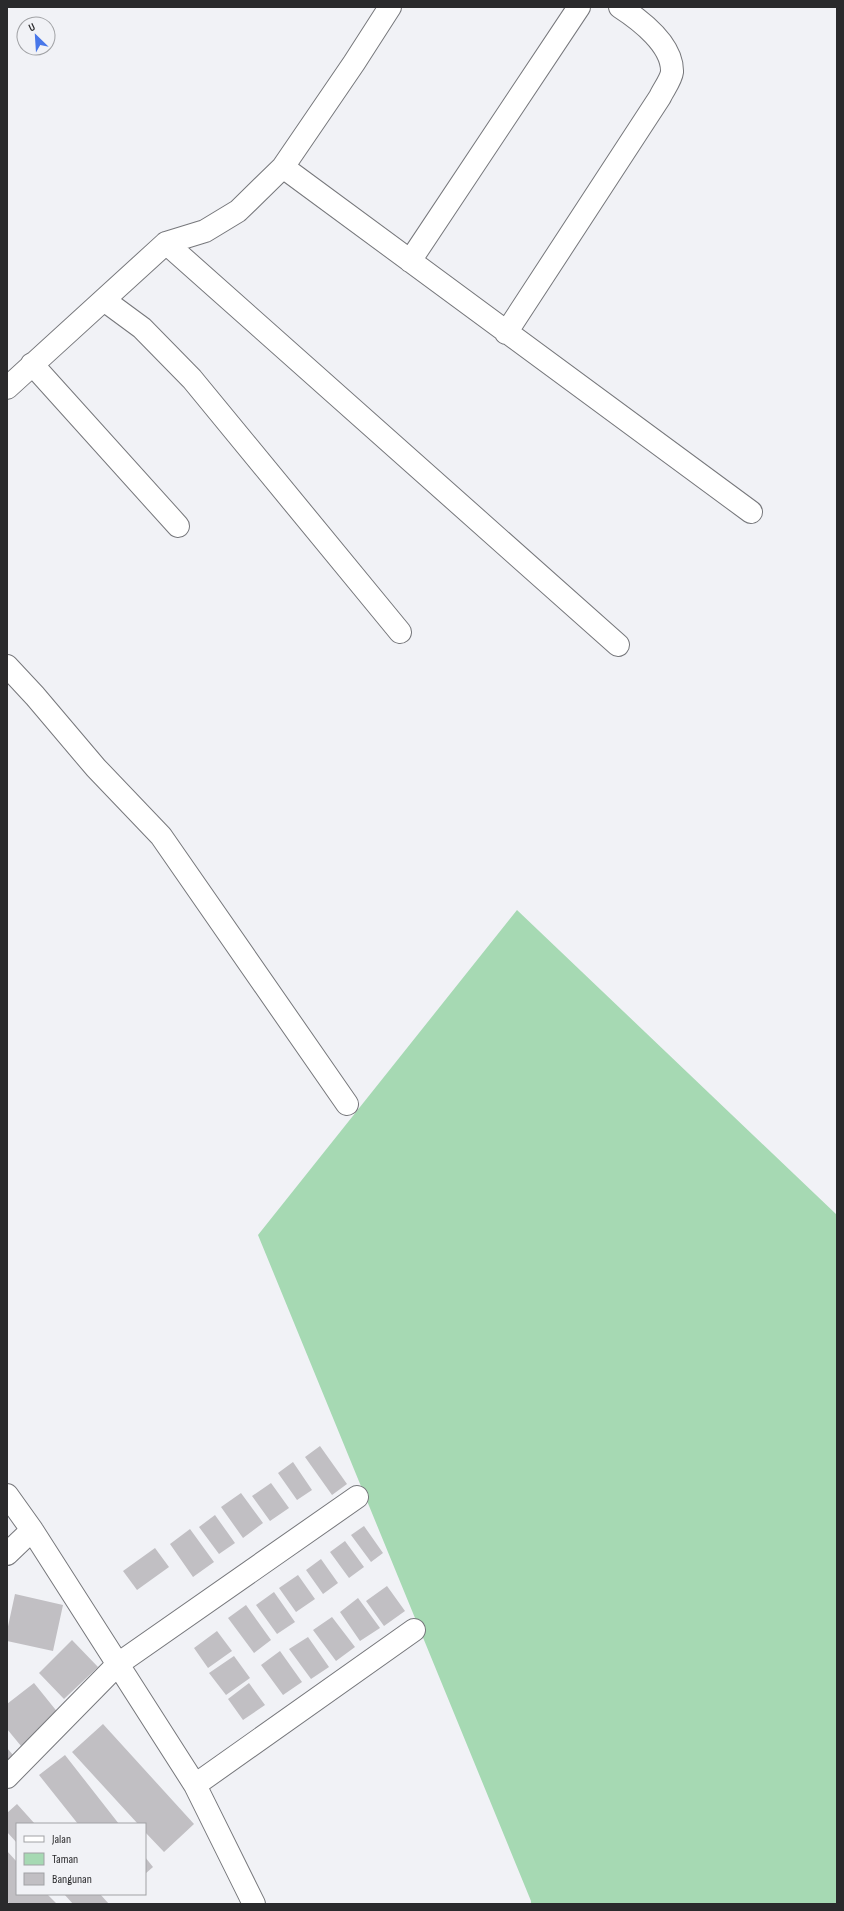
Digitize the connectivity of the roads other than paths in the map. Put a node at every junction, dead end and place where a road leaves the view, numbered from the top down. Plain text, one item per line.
1 (390, 7) edge
2 (579, 7) edge
3 (620, 7) edge
4 (283, 167) junction
5 (166, 243) junction
6 (410, 261) junction
7 (104, 300) junction
8 (506, 333) junction
9 (32, 364) junction
10 (7, 388) edge
11 (751, 512) dead end
12 (178, 526) dead end
13 (400, 632) dead end
14 (618, 645) dead end
15 (7, 666) edge
16 (347, 1104) dead end
17 (7, 1495) edge
18 (357, 1497) dead end
19 (32, 1530) junction
20 (7, 1554) edge
21 (414, 1630) dead end
22 (118, 1664) junction
23 (7, 1777) edge
24 (194, 1785) junction
25 (254, 1904) edge

1 - 4 street
2 - 6 street
3 - 8 street
4 - 5 street
4 - 6 street
5 - 7 street
5 - 14 street
6 - 8 street
7 - 9 street
7 - 13 street
8 - 11 street
9 - 10 street
9 - 12 street
15 - 16 street
17 - 19 street
18 - 22 street
19 - 20 street
19 - 22 street
21 - 24 street
22 - 23 street
22 - 24 street
24 - 25 street

